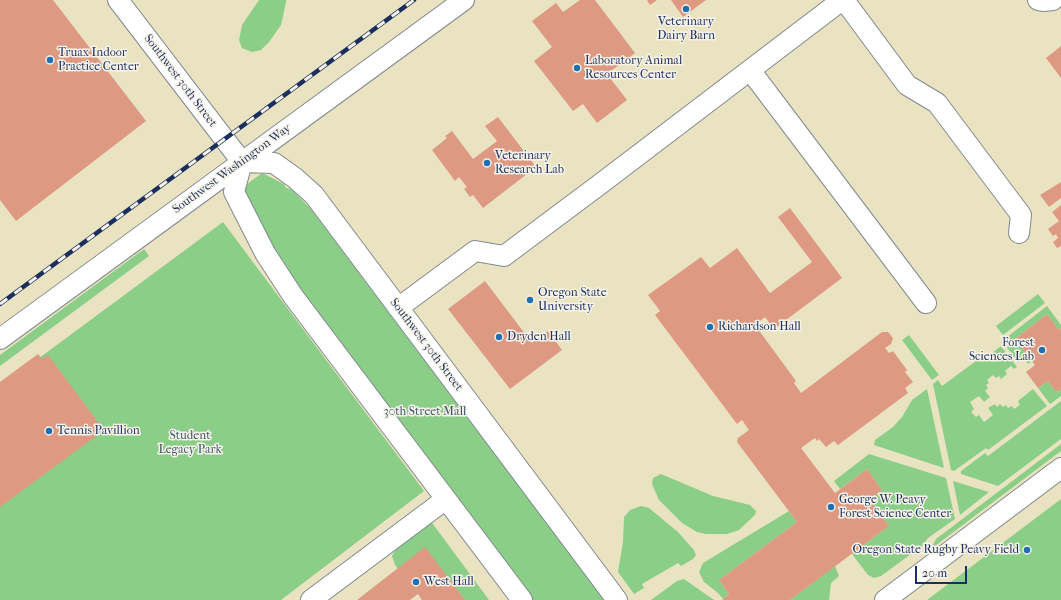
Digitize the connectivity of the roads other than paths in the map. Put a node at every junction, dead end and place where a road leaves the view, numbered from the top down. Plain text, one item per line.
1 (118, 0) edge
2 (464, 0) edge
3 (843, 0) edge
4 (1038, 0) edge
5 (1053, 0) edge
6 (750, 70) junction
7 (242, 162) junction
8 (1019, 233) dead end
9 (926, 303) dead end
10 (398, 308) junction
11 (0, 339) edge
12 (1061, 468) edge
13 (446, 499) junction
14 (311, 600) edge
15 (522, 600) edge
16 (618, 600) edge
17 (885, 600) edge

1 - 7 street, Southwest 30th Street
2 - 7 street, Southwest Washington Way
3 - 6 street
3 - 8 street
4 - 5 street
6 - 9 street
6 - 10 street
7 - 10 street, Southwest 30th Street
7 - 11 street, Southwest Washington Way
7 - 13 street
10 - 16 street, Southwest 30th Street
12 - 17 street
13 - 14 street
13 - 15 street

